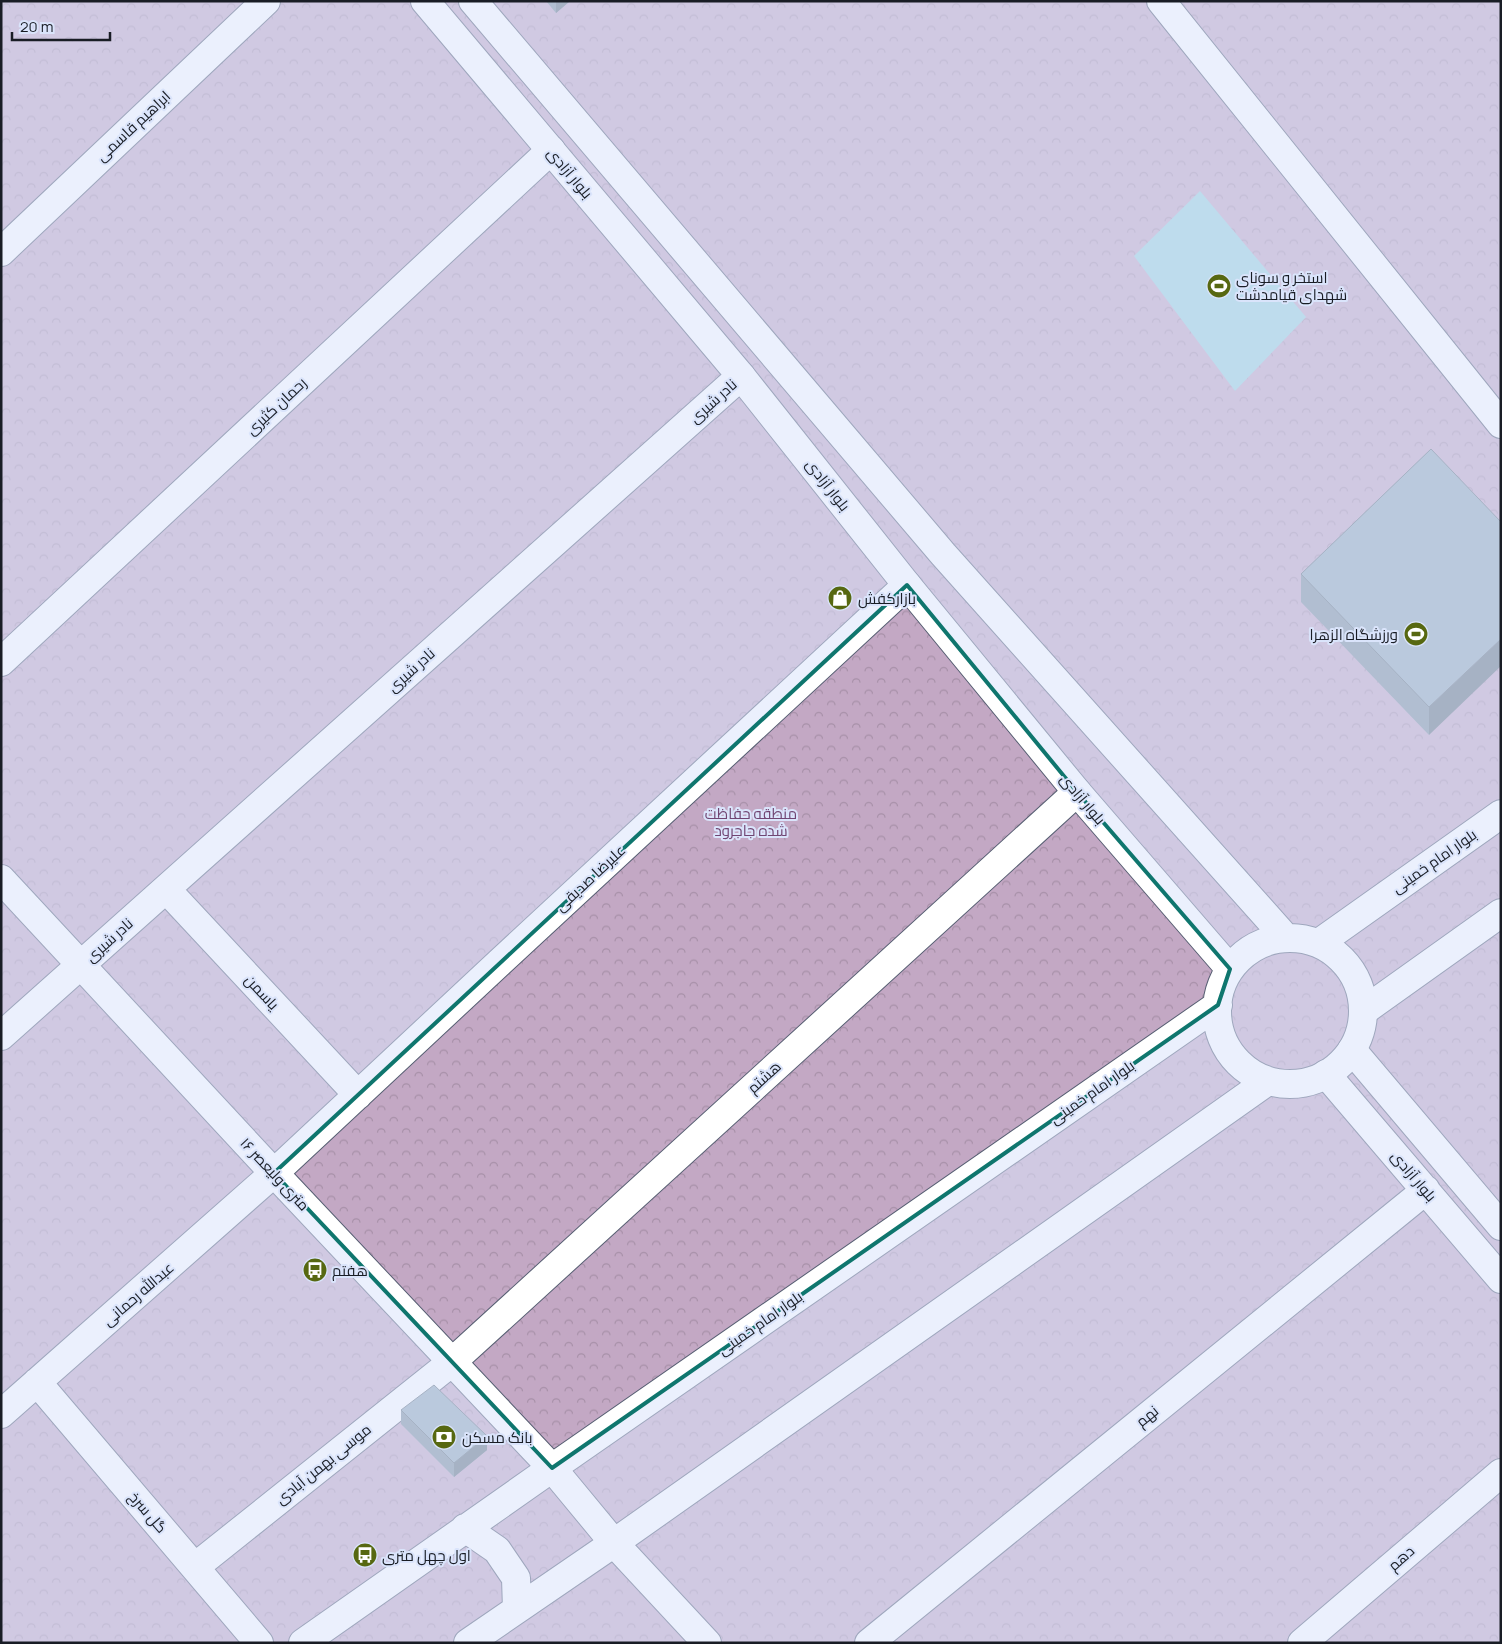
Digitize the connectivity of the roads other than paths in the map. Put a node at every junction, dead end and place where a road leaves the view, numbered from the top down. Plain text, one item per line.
1 (266, 1) edge
2 (425, 1) edge
3 (473, 1) edge
4 (1161, 1) edge
5 (551, 150) junction
6 (1, 252) edge
7 (741, 376) junction
8 (1501, 424) edge
9 (907, 585) junction
10 (1, 662) edge
11 (1077, 792) junction
12 (1501, 814) edge
13 (1, 879) edge
14 (166, 889) junction
15 (1501, 912) edge
16 (1286, 938) junction
17 (1319, 943) junction
18 (81, 965) junction
19 (1230, 969) junction
20 (1218, 1005) junction
21 (1364, 1010) junction
22 (1, 1036) edge
23 (1352, 1050) junction
24 (1326, 1074) junction
25 (1268, 1080) junction
26 (358, 1095) junction
27 (274, 1173) junction
28 (1426, 1190) junction
29 (1501, 1226) edge
30 (1501, 1280) edge
31 (452, 1362) junction
32 (37, 1382) junction
33 (1, 1414) edge
34 (552, 1468) junction
35 (1501, 1473) edge
36 (465, 1528) junction
37 (614, 1543) junction
38 (195, 1567) junction
39 (517, 1609) junction
40 (259, 1643) edge
41 (303, 1643) edge
42 (468, 1643) edge
43 (707, 1643) edge
44 (869, 1643) edge
45 (1302, 1643) edge

1 - 6 street, ابراهیم قاسمی
2 - 5 street, بلوار آزادی
3 - 16 street
4 - 8 street
5 - 7 street, بلوار آزادی
5 - 10 street, رحمان کثیری
7 - 9 street, بلوار آزادی
7 - 14 street, نادر شیری
9 - 11 street, بلوار آزادی
9 - 26 street, علیرضا صدیقی
11 - 19 street, بلوار آزادی
11 - 31 street, هشتم
12 - 17 street, بلوار امام خمینی
13 - 18 street, ۱۶ متری ولیعصر
14 - 18 street, نادر شیری
14 - 26 street, یاسمن
15 - 21 street
16 - 17 street
16 - 19 street
17 - 21 street
18 - 22 street, نادر شیری
18 - 27 street, ۱۶ متری ولیعصر
19 - 20 street
20 - 25 street
20 - 34 street, بلوار امام خمینی
21 - 23 street
23 - 24 street
23 - 29 street
24 - 25 street
24 - 28 street, بلوار آزادی
25 - 37 street
26 - 27 street, علیرضا صدیقی
27 - 31 street, ۱۶ متری ولیعصر
27 - 32 street, عبدالله رحمانی
28 - 30 street, بلوار آزادی
28 - 44 street, نهم
31 - 34 street, ۱۶ متری ولیعصر
31 - 38 street, موسی بهمن آبادی
32 - 33 street, عبدالله رحمانی
32 - 38 street, گل سرخ
34 - 36 street, بلوار امام خمینی
34 - 37 street, ۱۶ متری ولیعصر
35 - 45 street, دهم
36 - 39 street
36 - 41 street, بلوار امام خمینی
37 - 39 street
37 - 43 street, ۱۶ متری ولیعصر
38 - 40 street, گل سرخ
39 - 42 street

